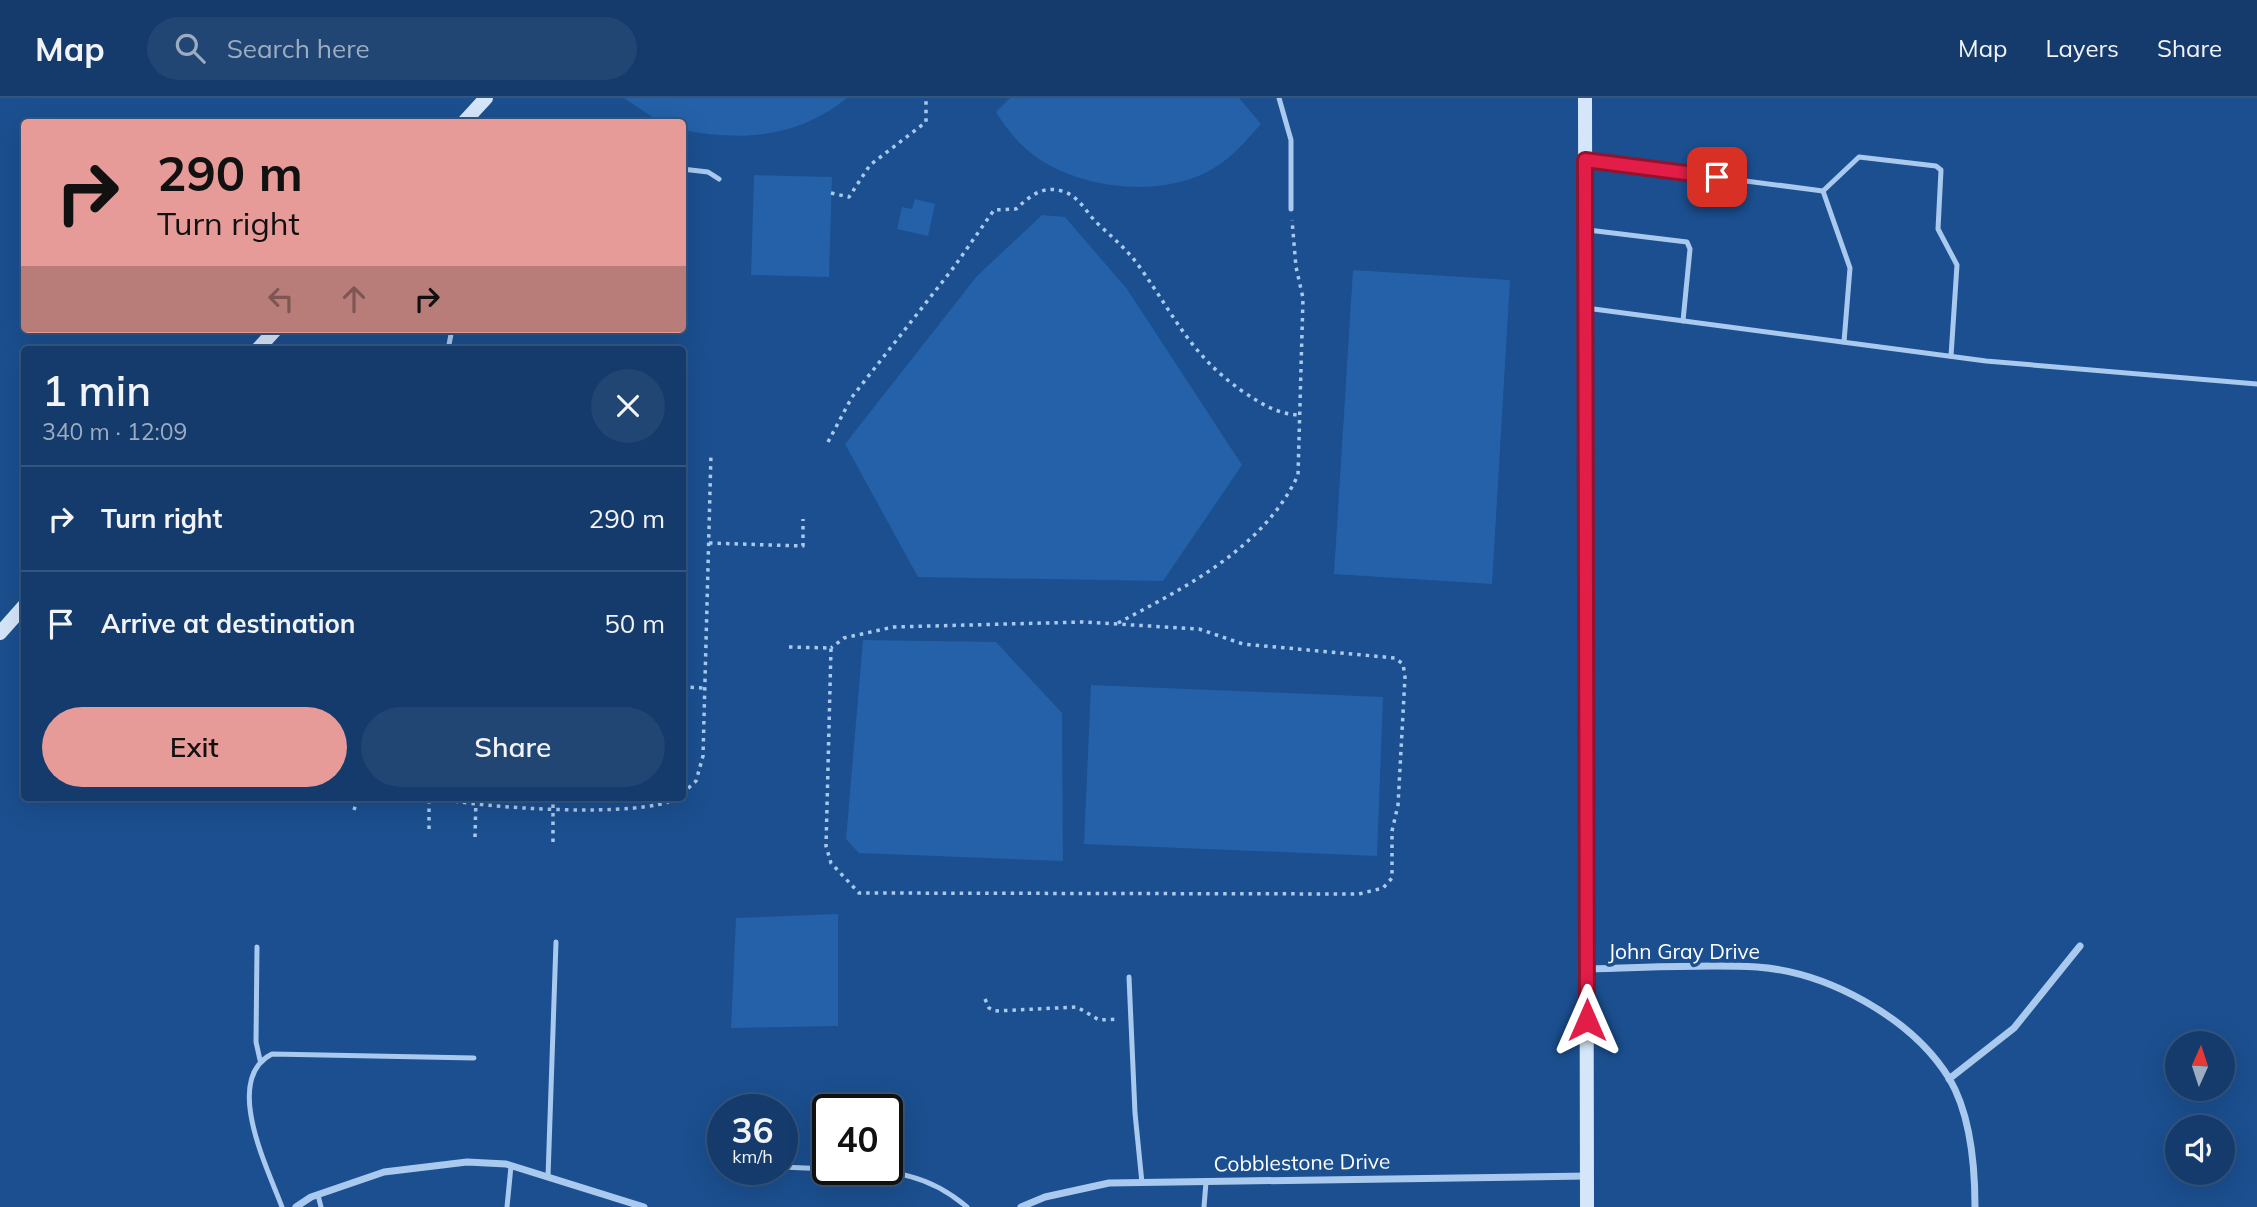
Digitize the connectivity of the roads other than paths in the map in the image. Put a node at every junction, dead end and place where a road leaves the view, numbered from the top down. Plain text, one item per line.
1 (486, 98) edge
2 (1279, 98) edge
3 (1585, 98) edge
4 (467, 119) edge
5 (1585, 160) junction
6 (686, 169) edge
7 (719, 178) dead end
8 (1823, 191) junction
9 (1291, 209) road end
10 (1585, 230) junction
11 (1586, 308) junction
12 (1683, 321) junction
13 (272, 333) edge
14 (1844, 342) junction
15 (261, 346) edge
16 (1951, 356) junction
17 (2257, 384) edge
18 (21, 609) edge
19 (0, 633) edge
20 (556, 942) dead end
21 (2080, 946) dead end
22 (257, 947) dead end
23 (1586, 969) junction
24 (1129, 976) dead end
25 (474, 1058) dead end
26 (260, 1060) junction
27 (1949, 1079) junction
28 (511, 1166) junction
29 (903, 1175) edge
30 (1587, 1176) junction
31 (548, 1177) junction
32 (1206, 1182) junction
33 (1142, 1183) junction
34 (318, 1195) junction
35 (282, 1207) edge
36 (296, 1207) edge
37 (321, 1207) edge
38 (507, 1207) edge
39 (644, 1207) edge
40 (967, 1207) edge
41 (1021, 1207) edge
42 (1204, 1207) edge
43 (1587, 1207) edge
44 (1975, 1207) edge

1 - 4 street
2 - 9 lane
3 - 5 street
5 - 8 lane
5 - 10 street
6 - 7 lane
8 - 14 lane
8 - 16 lane
10 - 11 street
10 - 12 lane
11 - 12 lane
11 - 23 street
12 - 14 lane
13 - 15 street
14 - 16 lane
16 - 17 lane
18 - 19 street
20 - 31 lane
21 - 27 street
22 - 26 lane
23 - 27 street, John Gray Drive
23 - 30 street
24 - 33 lane
25 - 26 lane
26 - 35 lane
27 - 44 street, John Gray Drive
28 - 31 street
28 - 34 street
28 - 38 lane
29 - 40 lane
30 - 32 street, Cobblestone Drive
30 - 43 street
31 - 39 street
32 - 33 street, Cobblestone Drive
32 - 42 lane
33 - 41 street, Cobblestone Drive
34 - 36 street
34 - 37 lane

